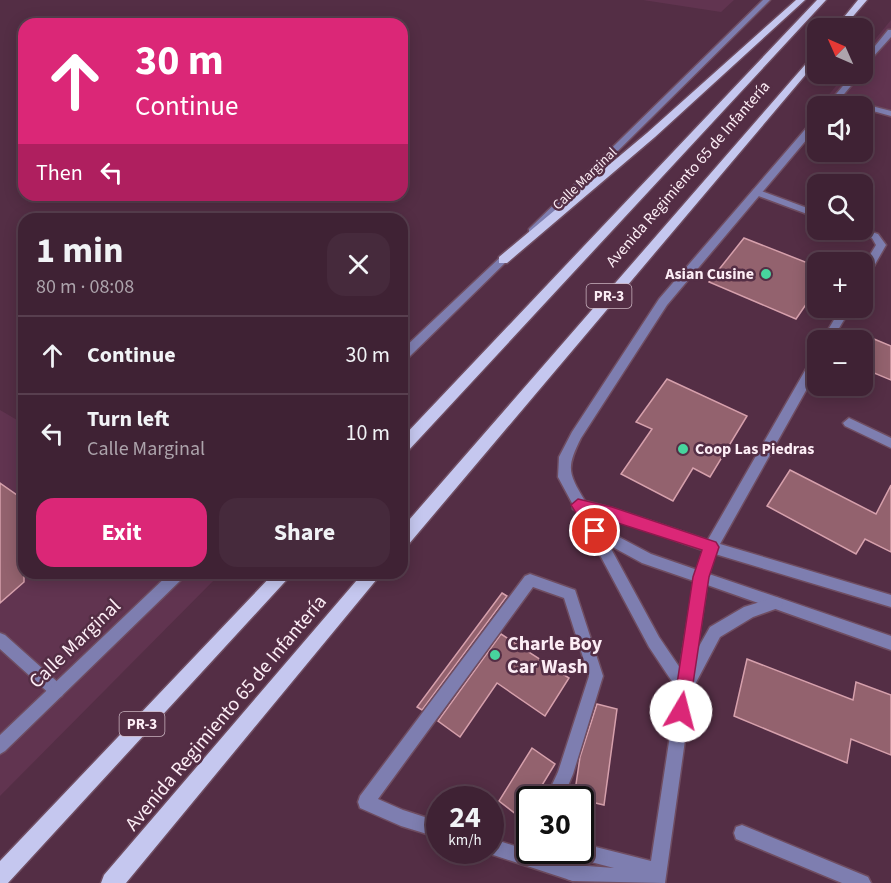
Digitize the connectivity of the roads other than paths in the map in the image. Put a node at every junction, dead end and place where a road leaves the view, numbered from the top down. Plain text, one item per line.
1 (767, 0) edge
2 (801, 0) edge
3 (822, 0) edge
4 (863, 0) edge
5 (847, 18) edge
6 (891, 32) edge
7 (873, 54) edge
8 (807, 66) edge
9 (848, 84) edge
10 (838, 96) edge
11 (873, 108) edge
12 (890, 112) edge
13 (807, 133) edge
14 (756, 192) junction
15 (807, 211) edge
16 (873, 235) edge
17 (873, 259) edge
18 (503, 260) junction
19 (408, 351) edge
20 (807, 377) edge
21 (849, 423) dead end
22 (408, 442) edge
23 (891, 443) edge
24 (578, 505) junction
25 (595, 531) junction
26 (408, 533) edge
27 (711, 547) junction
28 (701, 577) junction
29 (173, 579) edge
30 (279, 579) edge
31 (369, 579) edge
32 (891, 601) edge
33 (776, 603) junction
34 (0, 640) edge
35 (891, 643) edge
36 (685, 688) junction
37 (57, 691) junction
38 (0, 746) edge
39 (559, 786) edge
40 (426, 826) edge
41 (742, 833) dead end
42 (504, 851) edge
43 (594, 857) edge
44 (0, 876) edge
45 (657, 878) edge
46 (112, 883) edge
47 (862, 883) edge

1 - 18 street, Calle Marginal
2 - 18 main road
3 - 22 main road, Avenida Regimiento 65 de Infantería / PR-3
4 - 5 main road
6 - 7 street
8 - 26 main road, Avenida Regimiento 65 de Infantería / PR-3
9 - 10 street
11 - 12 street
13 - 14 street
14 - 15 street
14 - 24 street
16 - 17 street
18 - 19 street, Calle Marginal
20 - 27 street
21 - 23 street
24 - 25 street
24 - 27 street
25 - 28 street
25 - 36 street
27 - 28 street
27 - 32 street
28 - 33 street
28 - 36 street
29 - 37 street, Calle Marginal
30 - 44 main road, PR-3
31 - 46 main road, Avenida Regimiento 65 de Infantería
33 - 35 street
33 - 36 street
34 - 37 street
36 - 45 street
37 - 38 street, Calle Marginal
39 - 40 street
41 - 47 street
42 - 45 street
43 - 45 street

